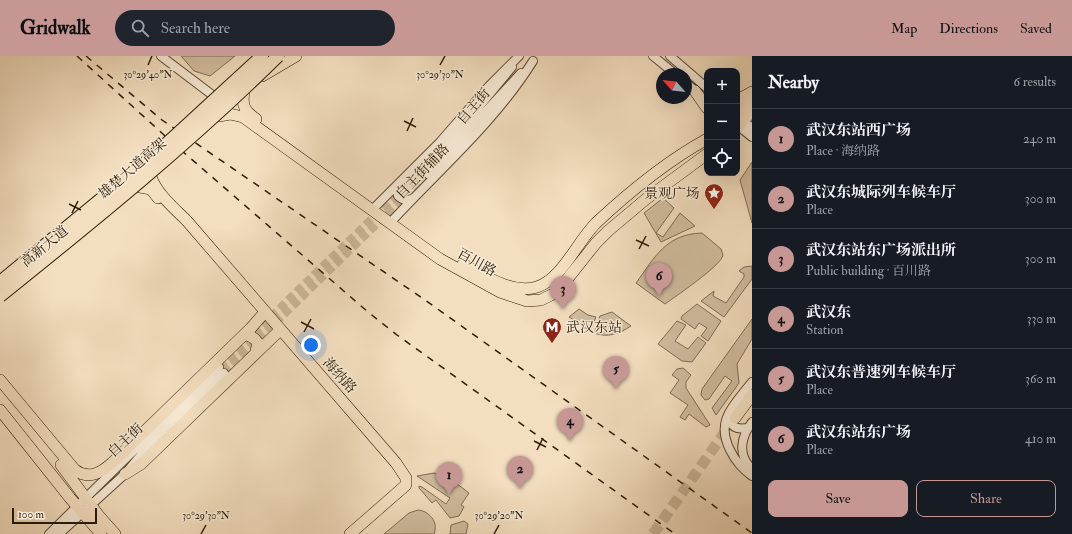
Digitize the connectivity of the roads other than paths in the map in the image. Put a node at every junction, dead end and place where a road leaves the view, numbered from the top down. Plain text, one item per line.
1 (161, 56) edge
2 (262, 56) edge
3 (278, 56) edge
4 (283, 56) edge
5 (296, 56) edge
6 (520, 56) edge
7 (653, 56) edge
8 (670, 56) edge
9 (255, 58) edge
10 (535, 59) edge
11 (668, 68) edge
12 (262, 76) junction
13 (704, 85) edge
14 (692, 88) edge
15 (695, 91) junction
16 (752, 92) edge
17 (244, 93) junction
18 (215, 97) junction
19 (704, 98) edge
20 (740, 98) edge
21 (752, 100) edge
22 (704, 104) edge
23 (203, 108) dead end
24 (752, 111) edge
25 (740, 122) edge
26 (752, 137) edge
27 (704, 141) edge
28 (149, 155) dead end
29 (704, 156) edge
30 (162, 169) dead end
31 (151, 177) junction
32 (400, 183) junction
33 (140, 187) junction
34 (415, 197) junction
35 (375, 207) junction
36 (392, 221) junction
37 (579, 243) junction
38 (40, 246) junction
39 (52, 259) junction
40 (583, 260) junction
41 (0, 275) edge
42 (0, 282) edge
43 (0, 296) edge
44 (0, 300) edge
45 (262, 314) junction
46 (277, 332) junction
47 (244, 335) junction
48 (256, 351) junction
49 (0, 380) edge
50 (752, 382) edge
51 (0, 390) edge
52 (752, 394) edge
53 (752, 407) edge
54 (0, 410) edge
55 (741, 421) edge
56 (139, 445) junction
57 (112, 463) junction
58 (752, 469) edge
59 (124, 474) junction
60 (752, 476) edge
61 (88, 501) junction
62 (79, 509) junction
63 (49, 534) edge
64 (59, 534) edge
65 (101, 534) edge
66 (115, 534) edge
67 (344, 534) edge
68 (350, 534) edge

1 - 18 street
2 - 42 highway, 雄楚大道高架, bridge
3 - 43 highway, 雄楚大道高架, bridge
4 - 12 main road
5 - 12 main road
6 - 10 street, 自主街
6 - 32 street, 自主街辅路
7 - 11 street
8 - 13 street
9 - 18 main road
10 - 34 street, 自主街辅路
12 - 17 main road
14 - 15 street
15 - 19 street
15 - 22 main road
16 - 20 main road
17 - 35 main road, 百川路
17 - 35 main road, 百川路
18 - 23 main road
21 - 25 main road
24 - 25 main road
25 - 26 street
27 - 37 main road, 百川路
28 - 38 main road, 高新大道
29 - 40 main road, 百川路
30 - 31 main road, 高新大道
31 - 33 main road, 高新大道
31 - 45 main road, 海纳路
32 - 34 street
32 - 35 street, 自主街辅路
33 - 39 main road, 高新大道
33 - 45 main road, 海纳路
34 - 36 street, 自主街辅路
35 - 36 main road, 百川路
36 - 37 main road, 百川路
36 - 40 main road, 百川路
37 - 40 main road
38 - 39 main road
38 - 41 main road, 高新大道
39 - 44 main road, 高新大道
45 - 46 main road, 海纳路
45 - 47 main road
46 - 48 main road
46 - 67 main road, 海纳路
46 - 68 main road, 海纳路
47 - 48 main road
47 - 57 main road
48 - 59 main road
49 - 57 main road
50 - 55 street
51 - 61 main road
52 - 55 main road
53 - 55 main road
54 - 62 main road
55 - 58 street
55 - 60 street
56 - 57 street
56 - 59 street, 自主街
56 - 61 street, 自主街
59 - 61 street, 自主街
61 - 62 street, 自主街
61 - 66 main road
62 - 63 street, 自主街
62 - 64 street, 自主街
62 - 65 main road

